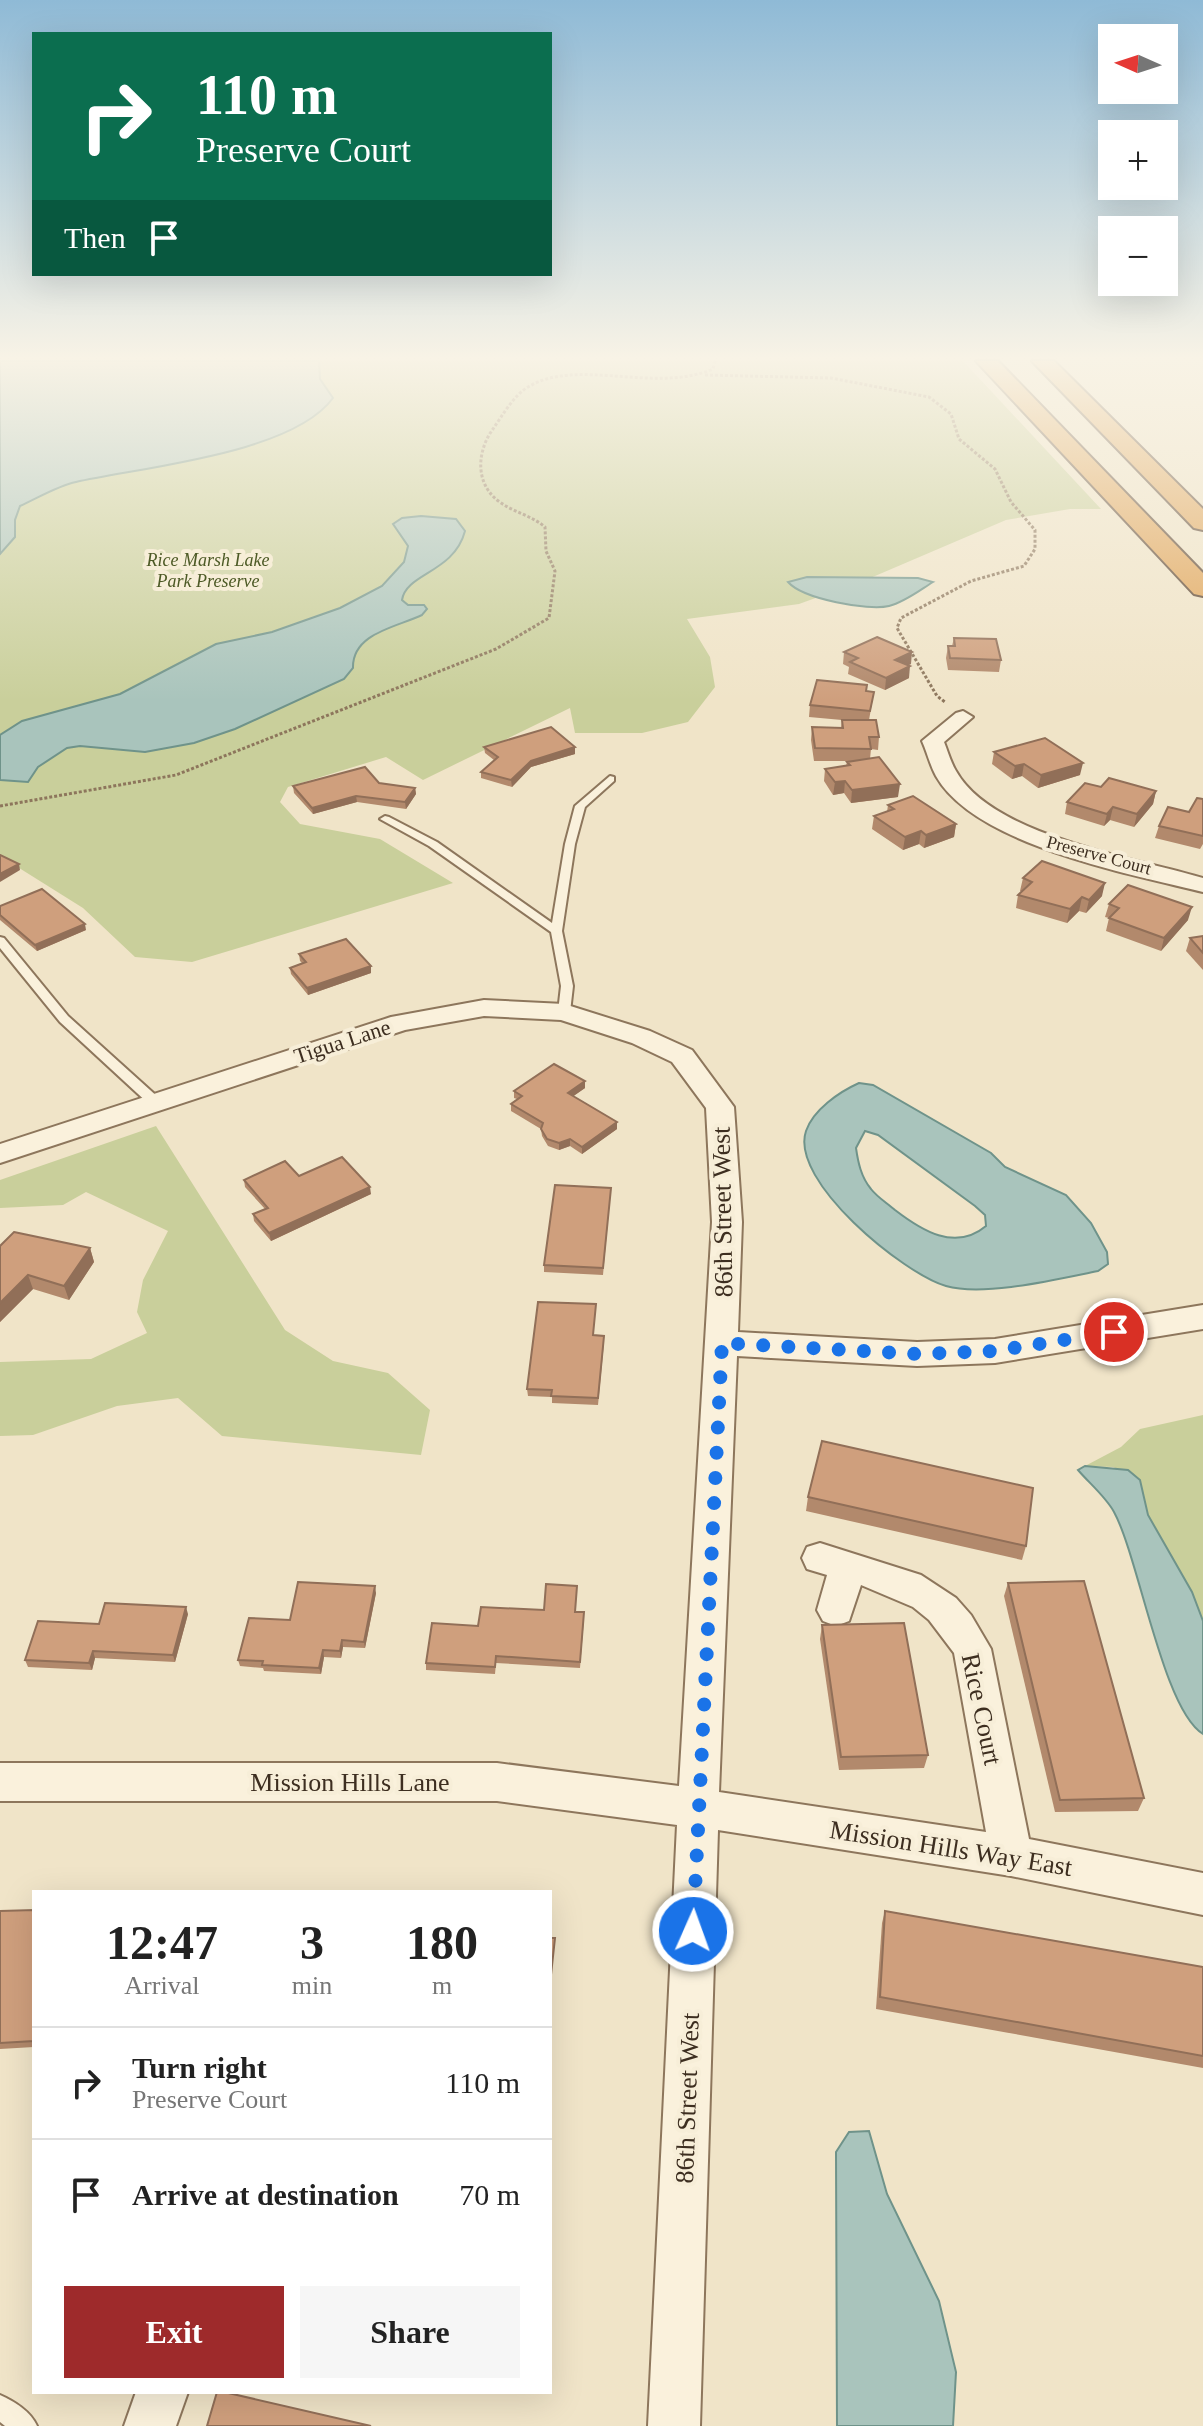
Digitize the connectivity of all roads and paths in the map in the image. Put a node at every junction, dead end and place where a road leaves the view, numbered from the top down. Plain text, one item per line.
1 (484, 474) edge
2 (998, 474) edge
3 (1094, 474) edge
4 (1155, 474) edge
5 (1203, 523) edge
6 (1203, 588) edge
7 (963, 717) joint
8 (610, 779) dead end
9 (0, 806) edge
10 (385, 819) dead end
11 (1203, 885) edge
12 (556, 931) junction
13 (0, 940) edge
14 (564, 1012) junction
15 (687, 1063) joint
16 (155, 1102) junction
17 (0, 1154) edge
18 (1203, 1317) edge
19 (722, 1343) junction
20 (836, 1610) dead end
21 (0, 1782) edge
22 (698, 1808) junction
23 (1011, 1856) junction
24 (1203, 1894) edge
25 (161, 2394) edge
26 (0, 2407) edge
27 (25, 2426) edge
28 (150, 2426) edge
29 (674, 2426) edge

1 - 9 path
2 - 7 path
3 - 6 highway
4 - 5 highway
7 - 11 street, Preserve Court
8 - 12 lane
10 - 12 lane
12 - 14 lane
13 - 16 lane
14 - 15 street, Tigua Lane
14 - 16 street, Tigua Lane
15 - 19 street, 86th Street West
16 - 17 street, Tigua Lane
18 - 19 street
19 - 22 street, 86th Street West
20 - 23 street, Rice Court
21 - 22 street, Mission Hills Lane
22 - 23 street, Mission Hills Way East
22 - 29 street, 86th Street West
23 - 24 street, Mission Hills Way East
25 - 28 street
26 - 27 lane

